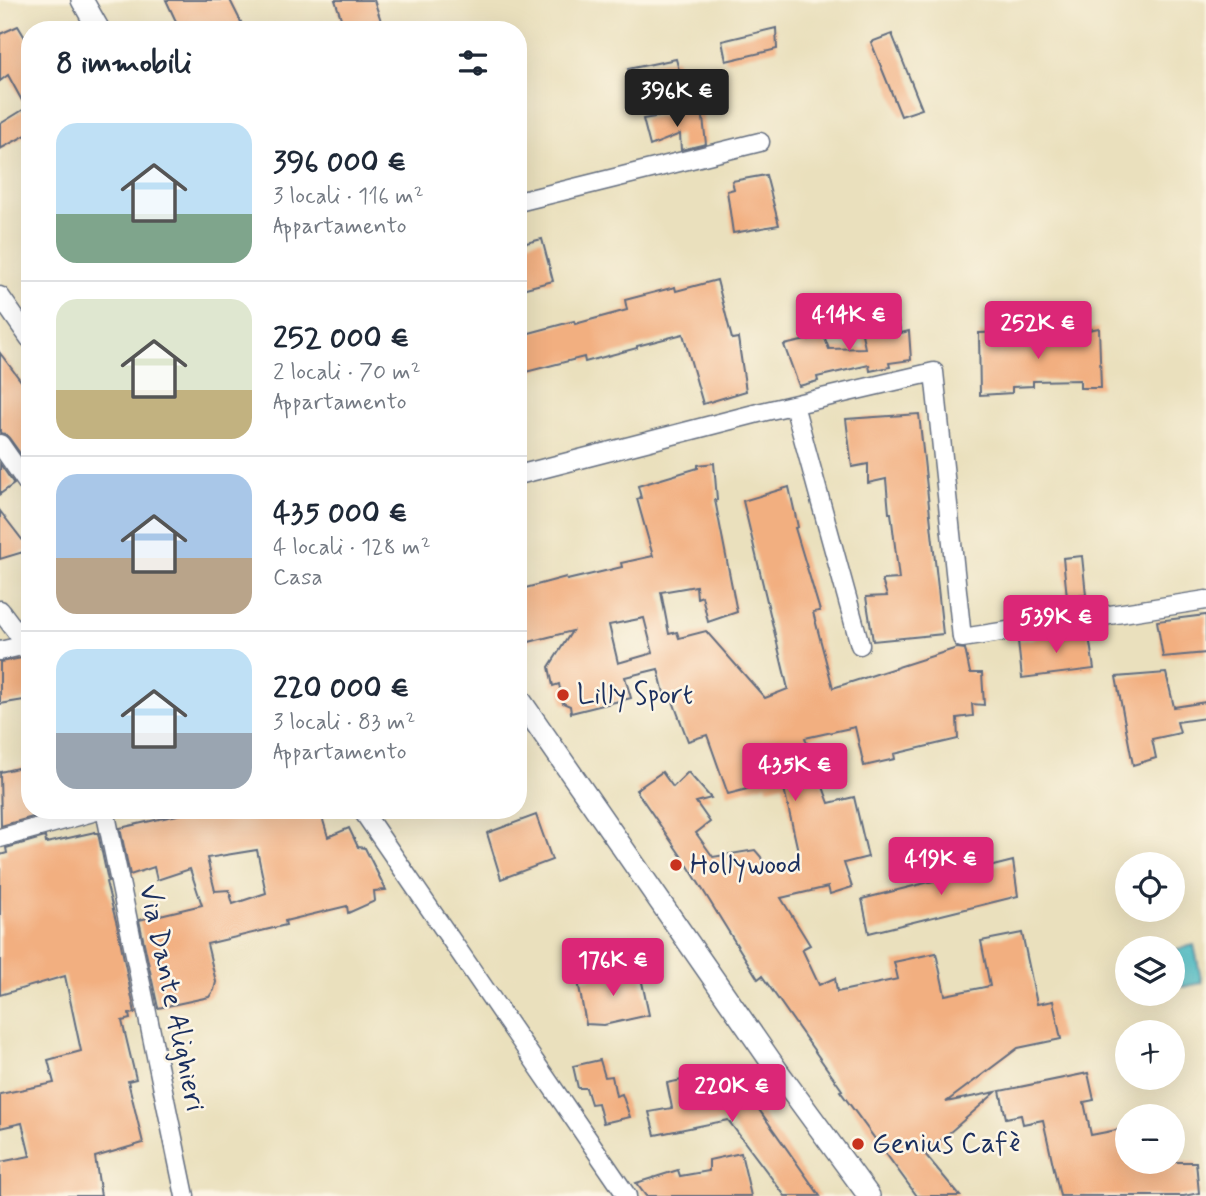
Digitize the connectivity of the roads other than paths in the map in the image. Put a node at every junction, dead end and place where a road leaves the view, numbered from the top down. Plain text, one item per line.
1 (82, 0) edge
2 (94, 21) edge
3 (760, 142) dead end
4 (527, 200) edge
5 (0, 296) edge
6 (21, 326) edge
7 (794, 405) junction
8 (0, 444) edge
9 (527, 473) edge
10 (21, 474) edge
11 (1206, 600) edge
12 (0, 610) edge
13 (21, 636) edge
14 (860, 645) dead end
15 (21, 647) edge
16 (0, 651) edge
17 (527, 710) edge
18 (69, 819) edge
19 (104, 819) edge
20 (368, 819) edge
21 (0, 838) edge
22 (185, 1196) edge
23 (627, 1196) edge
24 (869, 1196) edge

1 - 2 street
3 - 4 street
5 - 6 street
7 - 9 street
7 - 11 street
7 - 14 street
8 - 10 street
12 - 13 street
15 - 16 street
17 - 24 street
18 - 21 street
19 - 22 street, Via Dante Alighieri
20 - 23 street

